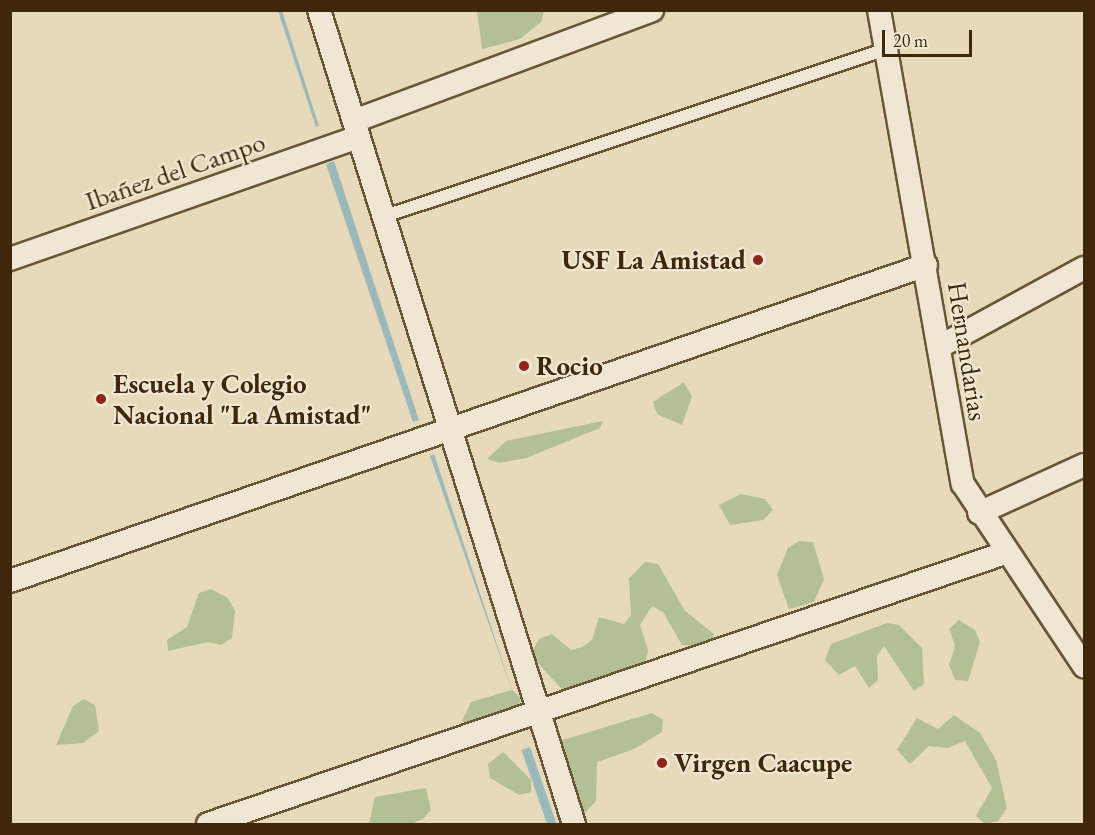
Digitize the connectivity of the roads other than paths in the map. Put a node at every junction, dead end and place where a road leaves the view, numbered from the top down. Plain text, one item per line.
1 (319, 10) edge
2 (652, 10) edge
3 (879, 10) edge
4 (887, 49) junction
5 (356, 129) junction
6 (382, 217) junction
7 (10, 259) edge
8 (926, 266) junction
9 (1084, 268) edge
10 (939, 347) junction
11 (446, 429) junction
12 (1084, 465) edge
13 (979, 513) junction
14 (1005, 553) junction
15 (10, 581) edge
16 (1084, 666) edge
17 (537, 711) junction
18 (208, 825) edge
19 (574, 825) edge

1 - 5 street
2 - 5 street, Ibañez del Campo
3 - 4 street, Hernandarias
4 - 6 lane
4 - 8 street, Hernandarias
5 - 6 street
5 - 7 street, Ibañez del Campo
6 - 11 street
8 - 10 street, Hernandarias
8 - 11 street
9 - 10 street
10 - 13 street, Hernandarias
11 - 15 street
11 - 17 street
12 - 13 street
13 - 14 street, Hernandarias
14 - 16 street, Hernandarias
14 - 17 street
17 - 18 street
17 - 19 street

